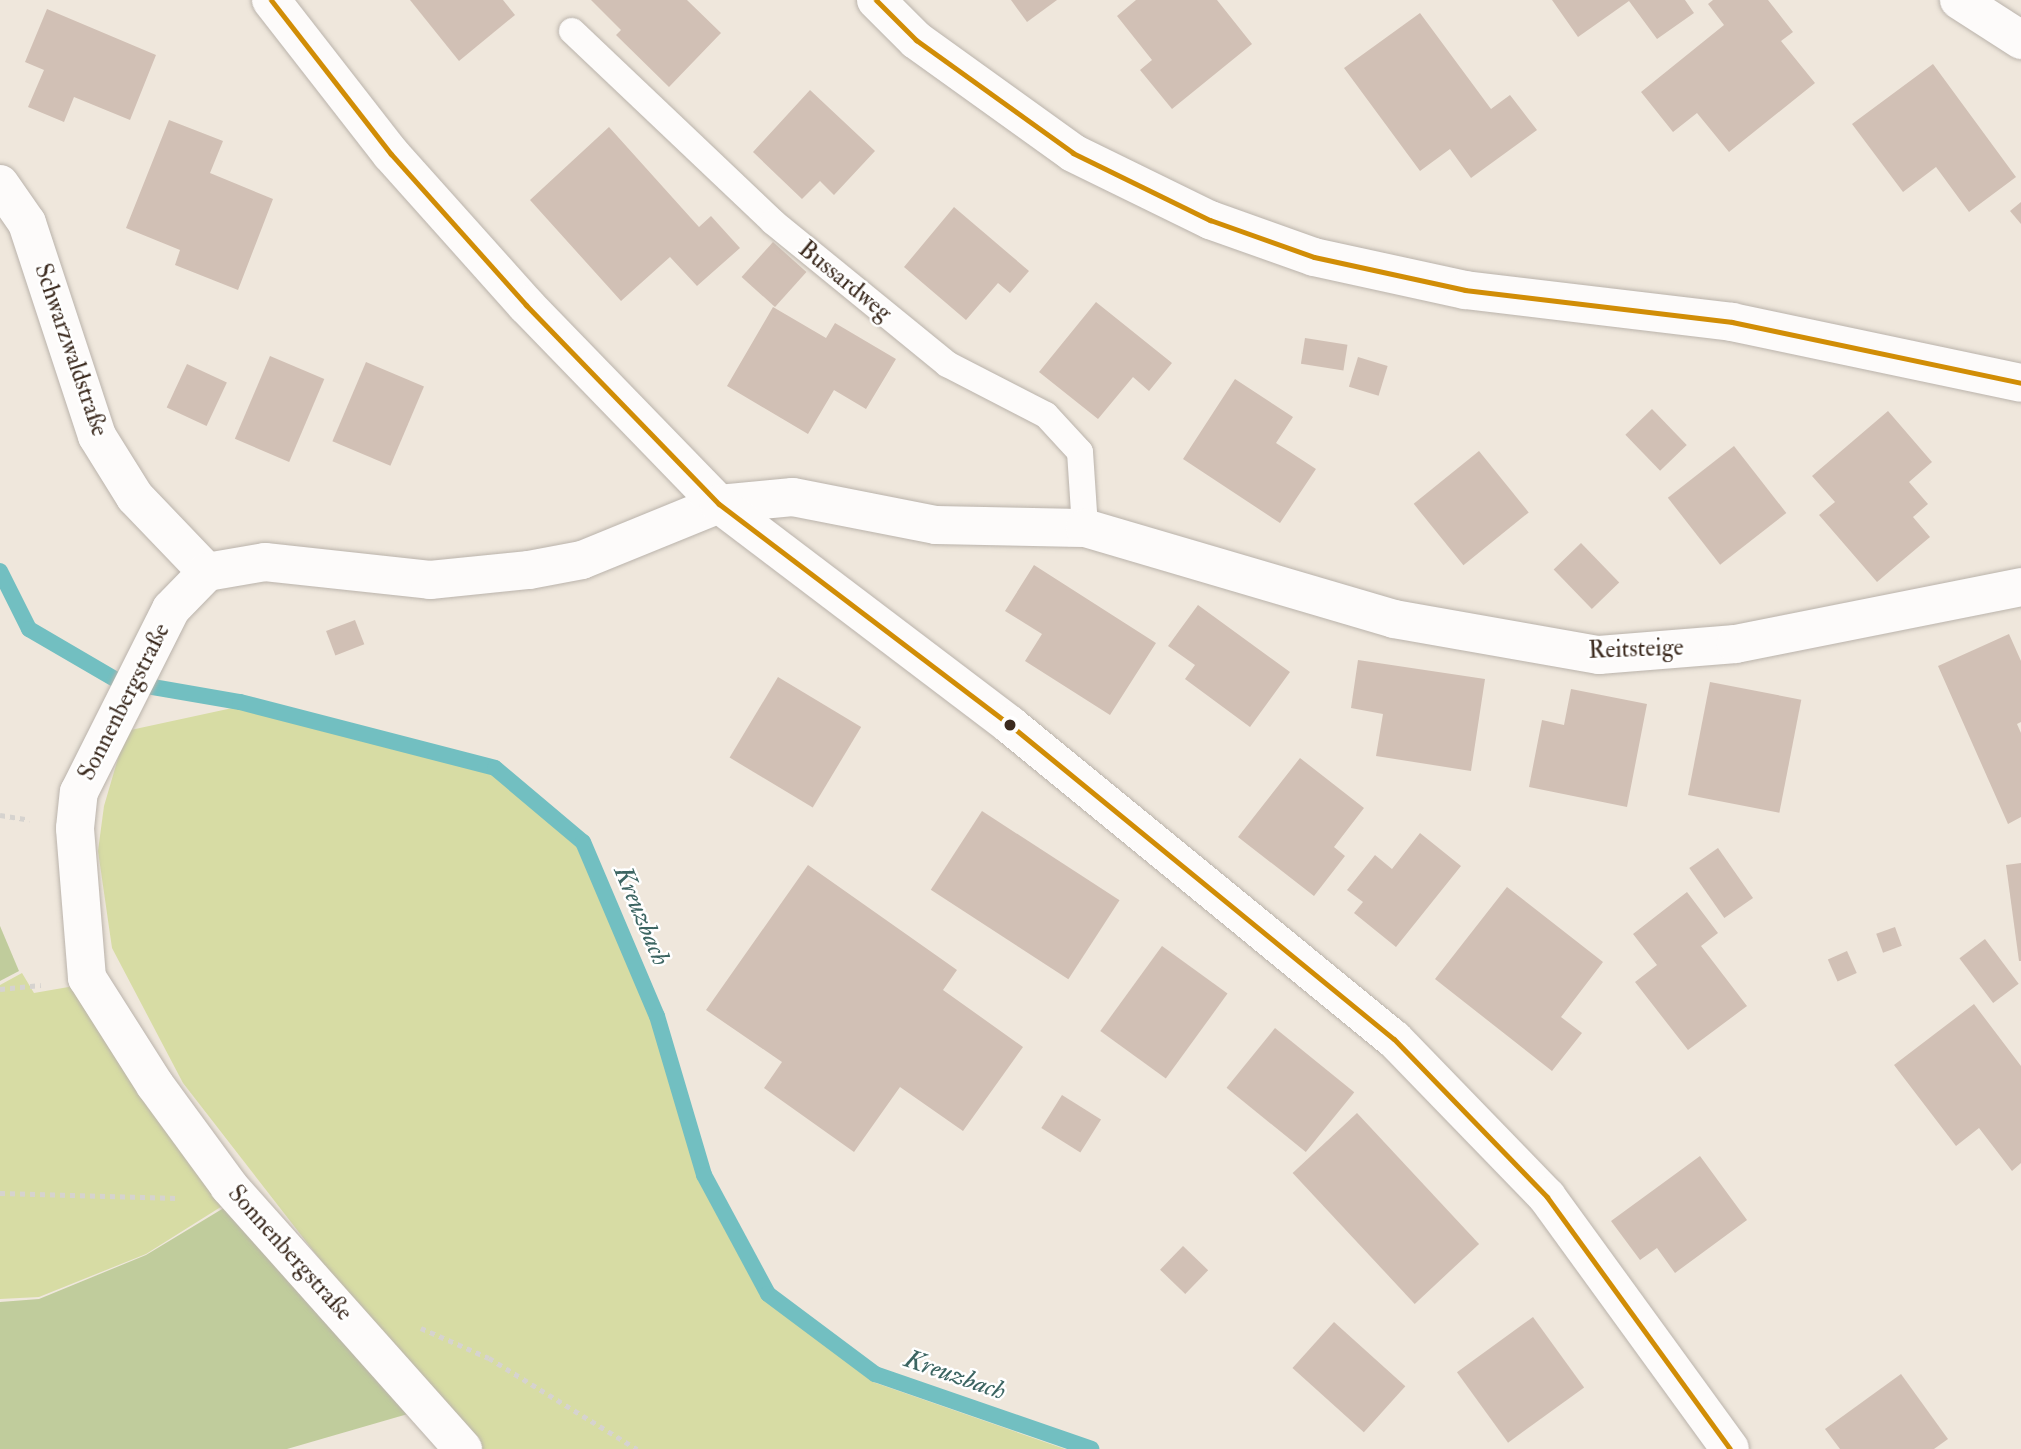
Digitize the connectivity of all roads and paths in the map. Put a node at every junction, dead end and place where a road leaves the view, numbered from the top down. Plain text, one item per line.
1 (271, 0) edge
2 (876, 0) edge
3 (1959, 0) edge
4 (572, 32) dead end
5 (2021, 40) edge
6 (0, 184) edge
7 (2021, 383) edge
8 (719, 504) junction
9 (1085, 528) junction
10 (207, 572) junction
11 (2021, 587) edge
12 (45, 984) dead end
13 (0, 989) edge
14 (229, 1186) junction
15 (0, 1193) edge
16 (419, 1327) dead end
17 (463, 1449) edge
18 (637, 1449) edge
19 (1730, 1449) edge

1 - 8 street
2 - 7 street
3 - 5 street
4 - 9 lane, Bussardweg
6 - 10 street, Schwarzwaldstraße
8 - 9 street, Reitsteige
8 - 10 street
8 - 19 street
9 - 11 street, Reitsteige
10 - 14 street, Sonnenbergstraße
12 - 13 path
14 - 15 path
14 - 17 street, Sonnenbergstraße
16 - 18 path

